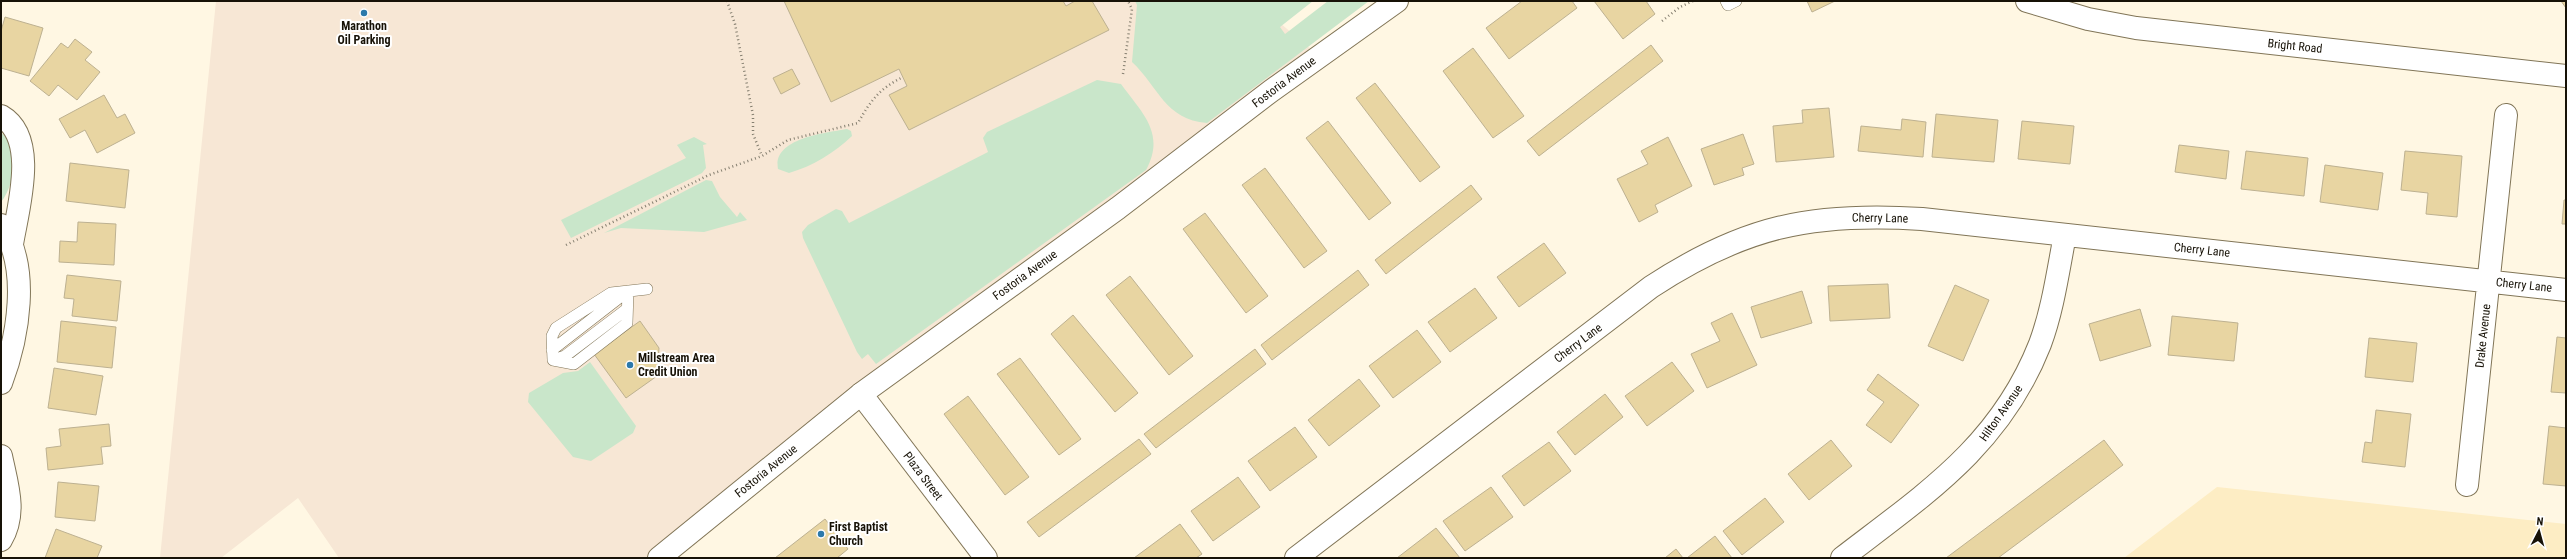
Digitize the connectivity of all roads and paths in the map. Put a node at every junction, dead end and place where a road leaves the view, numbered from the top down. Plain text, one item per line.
1 (727, 1) edge
2 (1128, 1) edge
3 (1396, 1) edge
4 (1693, 1) edge
5 (1726, 1) edge
6 (1736, 1) edge
7 (2027, 1) edge
8 (1662, 21) dead end
9 (1123, 74) dead end
10 (2566, 76) edge
11 (903, 77) dead end
12 (2506, 115) dead end
13 (1, 116) edge
14 (762, 156) junction
15 (1, 225) edge
16 (2065, 234) junction
17 (12, 244) junction
18 (566, 244) dead end
19 (2489, 281) junction
20 (646, 289) dead end
21 (2566, 290) edge
22 (628, 291) junction
23 (1, 383) edge
24 (861, 394) junction
25 (1, 456) edge
26 (2467, 485) dead end
27 (1, 540) edge
28 (659, 558) edge
29 (986, 558) edge
30 (1296, 558) edge
31 (1842, 558) edge

1 - 14 path
2 - 9 path
3 - 24 street, Fostoria Avenue
4 - 8 path
5 - 6 lane
7 - 10 street, Bright Road
11 - 14 path
12 - 19 street, Drake Avenue
13 - 17 street
14 - 18 path
15 - 17 street
16 - 19 street, Cherry Lane
16 - 30 street, Cherry Lane
16 - 31 street, Hilton Avenue
17 - 23 street
19 - 21 street, Cherry Lane
19 - 26 street, Drake Avenue
20 - 22 lane
22 - 22 lane
24 - 28 street, Fostoria Avenue
24 - 29 street, Plaza Street
25 - 27 street

